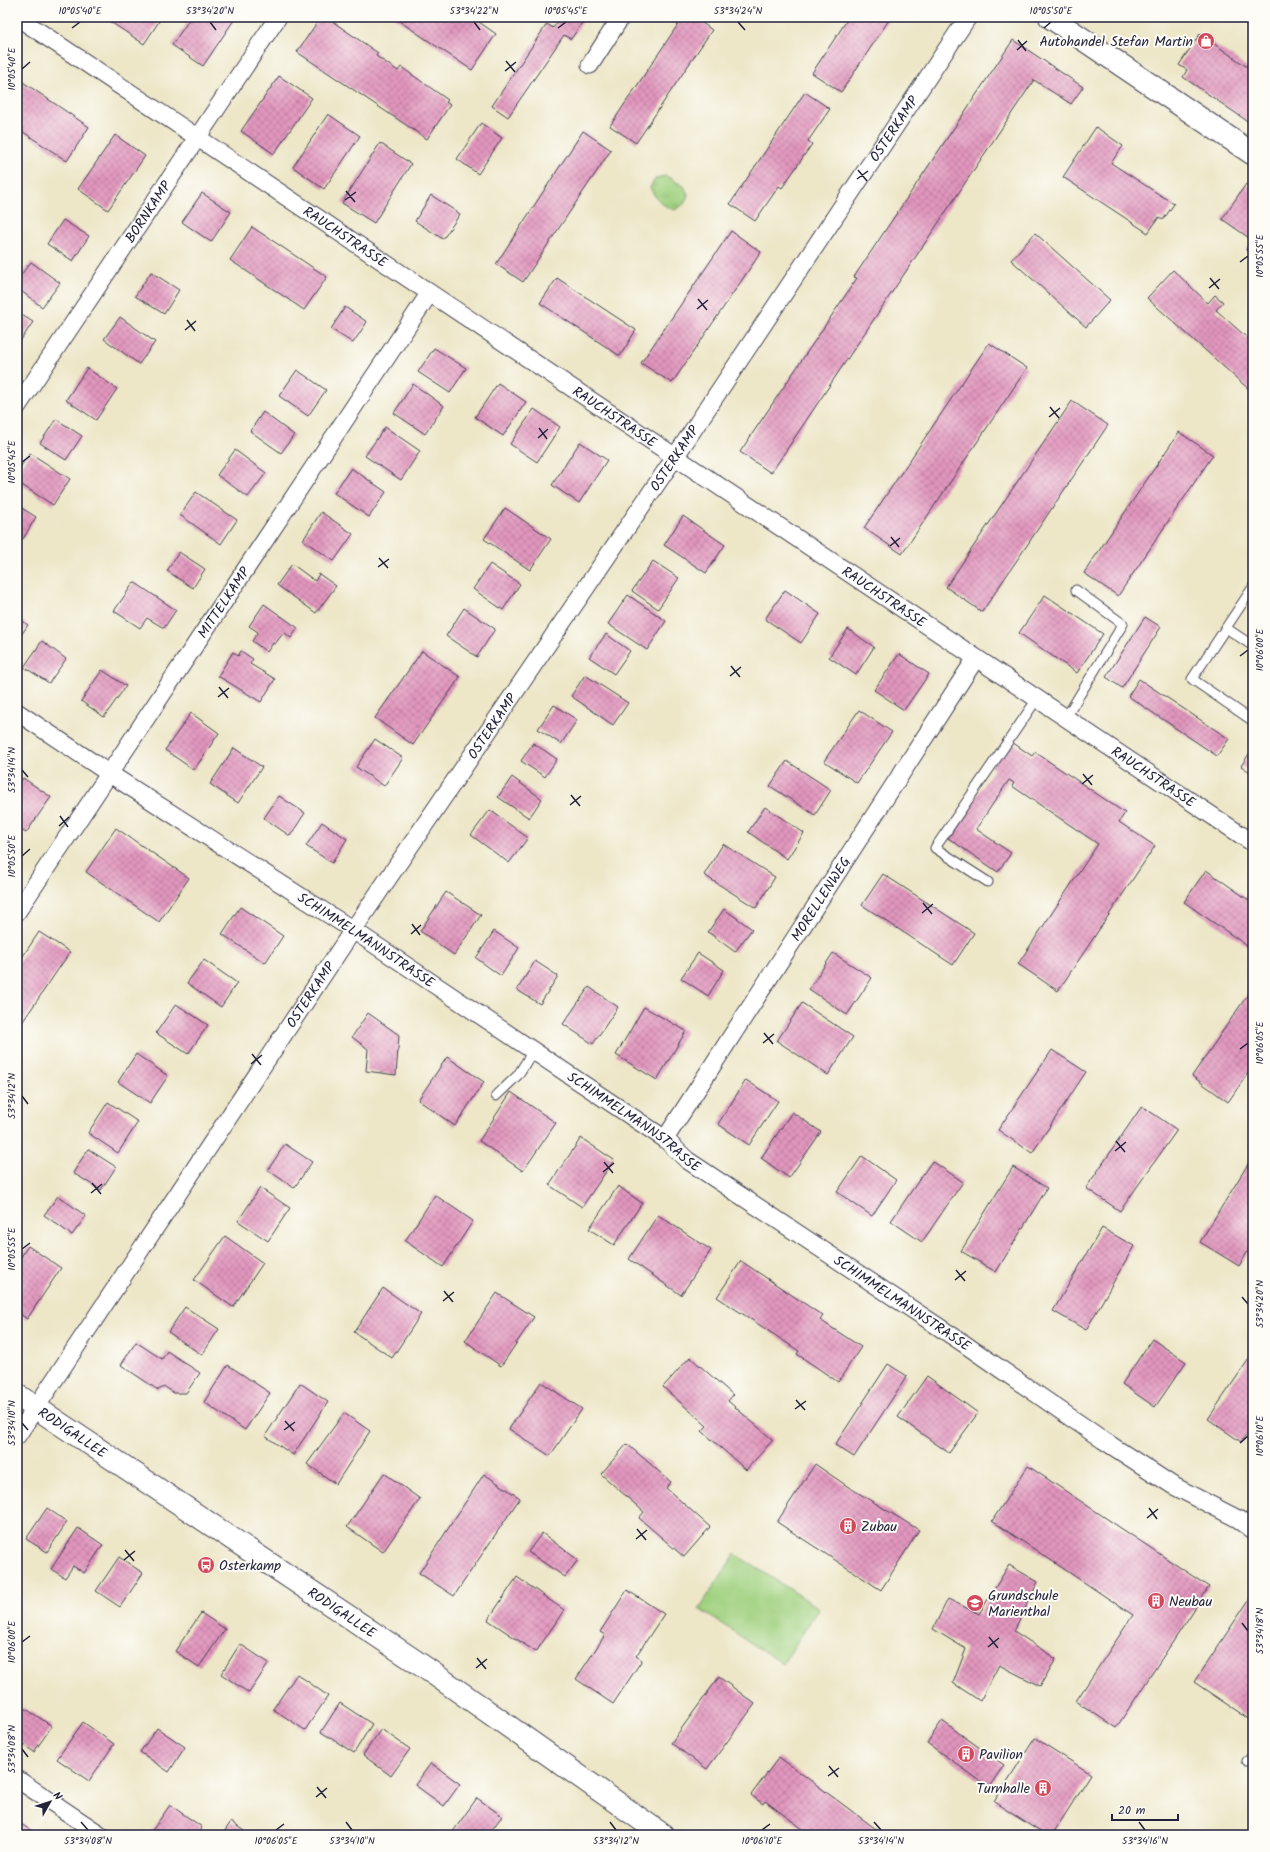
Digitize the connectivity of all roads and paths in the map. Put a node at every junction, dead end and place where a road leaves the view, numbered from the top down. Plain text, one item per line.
1 (18, 17) edge
2 (278, 17) edge
3 (621, 17) edge
4 (968, 17) edge
5 (1050, 17) edge
6 (590, 65) dead end
7 (198, 138) junction
8 (1253, 154) edge
9 (429, 294) junction
10 (17, 407) edge
11 (675, 457) junction
12 (1253, 587) edge
13 (1076, 590) dead end
14 (1226, 628) junction
15 (1253, 646) edge
16 (976, 658) junction
17 (1037, 699) junction
18 (17, 712) edge
19 (1065, 719) junction
20 (1253, 721) edge
21 (110, 774) junction
22 (1253, 843) edge
23 (988, 882) dead end
24 (17, 912) edge
25 (353, 930) junction
26 (533, 1051) junction
27 (496, 1096) dead end
28 (665, 1139) junction
29 (17, 1396) edge
30 (36, 1408) junction
31 (17, 1436) edge
32 (1253, 1530) edge
33 (17, 1779) edge
34 (101, 1835) edge
35 (663, 1835) edge

1 - 7 street, RAUCHSTRASSE
2 - 7 street, BORNKAMP
3 - 6 street
4 - 11 street, OSTERKAMP
5 - 8 main road
7 - 9 street, RAUCHSTRASSE
7 - 10 street, BORNKAMP
9 - 11 street, RAUCHSTRASSE
9 - 21 street, MITTELKAMP
11 - 16 street, RAUCHSTRASSE
11 - 25 street, OSTERKAMP
12 - 14 lane
13 - 19 lane
14 - 15 lane
14 - 20 lane
16 - 17 street, RAUCHSTRASSE
16 - 28 street, MORELLENWEG
17 - 19 street, RAUCHSTRASSE
17 - 23 lane
18 - 21 street, SCHIMMELMANNSTRASSE
19 - 22 street, RAUCHSTRASSE
21 - 24 street, MITTELKAMP
21 - 25 street, SCHIMMELMANNSTRASSE
25 - 26 street, SCHIMMELMANNSTRASSE
25 - 30 street, OSTERKAMP
26 - 27 lane
26 - 28 street, SCHIMMELMANNSTRASSE
28 - 32 street, SCHIMMELMANNSTRASSE
29 - 30 main road, RODIGALLEE
30 - 31 street, OSTERKAMP
30 - 35 main road, RODIGALLEE
33 - 34 street

